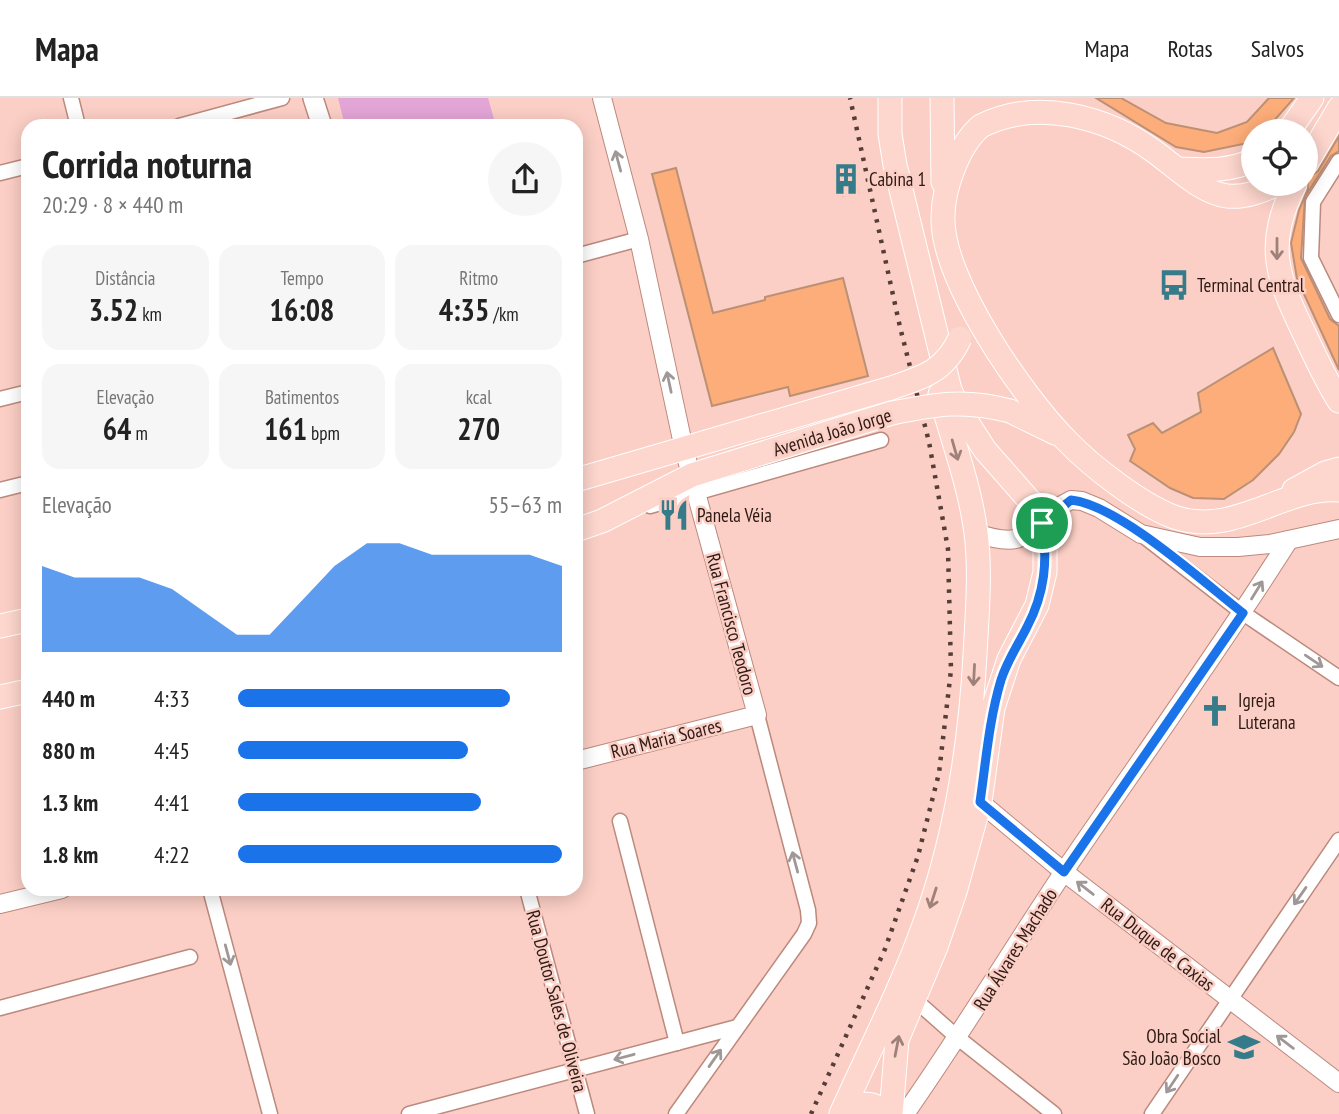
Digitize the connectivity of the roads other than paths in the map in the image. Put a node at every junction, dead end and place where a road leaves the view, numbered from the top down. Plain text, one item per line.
1 (71, 98) edge
2 (282, 98) edge
3 (313, 98) edge
4 (602, 98) edge
5 (875, 98) edge
6 (890, 98) edge
7 (1312, 98) edge
8 (1045, 101) edge
9 (943, 105) edge
10 (1339, 108) edge
11 (76, 119) edge
12 (205, 119) edge
13 (320, 119) edge
14 (1297, 119) edge
15 (1318, 144) edge
16 (1339, 161) edge
17 (1241, 166) edge
18 (21, 168) edge
19 (1178, 169) junction
20 (0, 173) edge
21 (1241, 196) edge
22 (1289, 196) edge
23 (943, 217) junction
24 (639, 239) junction
25 (583, 254) edge
26 (965, 295) junction
27 (1339, 315) edge
28 (21, 394) edge
29 (0, 400) edge
30 (1339, 401) edge
31 (881, 440) dead end
32 (1066, 440) junction
33 (684, 449) junction
34 (1339, 469) edge
35 (583, 478) edge
36 (694, 483) junction
37 (21, 485) edge
38 (0, 490) edge
39 (1339, 490) edge
40 (1261, 509) junction
41 (1042, 523) junction
42 (583, 528) edge
43 (1339, 529) edge
44 (976, 533) junction
45 (1141, 534) junction
46 (1289, 540) junction
47 (1243, 613) junction
48 (21, 622) edge
49 (0, 626) edge
50 (1339, 678) edge
51 (757, 715) junction
52 (583, 759) edge
53 (980, 802) junction
54 (620, 821) dead end
55 (1339, 840) edge
56 (1064, 872) junction
57 (33, 896) edge
58 (212, 896) edge
59 (529, 896) edge
60 (0, 904) edge
61 (190, 957) dead end
62 (914, 999) junction
63 (1229, 999) junction
64 (0, 1008) edge
65 (737, 1027) junction
66 (958, 1038) junction
67 (677, 1043) junction
68 (576, 1070) junction
69 (1339, 1083) edge
70 (841, 1113) edge
71 (270, 1114) edge
72 (409, 1114) edge
73 (587, 1114) edge
74 (676, 1114) edge
75 (884, 1114) edge
76 (891, 1114) edge
77 (905, 1114) edge
78 (1054, 1114) edge
79 (1152, 1114) edge

1 - 11 street
2 - 12 street
3 - 13 main road
24 -> 4 street, Rua Francisco Teodoro
5 -> 44 main road
6 - 41 main road
7 - 14 main road
8 - 19 main road
8 - 23 main road
9 - 23 main road
10 - 15 main road
16 - 27 street
17 - 19 main road
18 - 20 street
19 - 21 main road
22 -> 30 main road
23 - 26 main road
24 - 25 street
33 -> 24 street, Rua Francisco Teodoro
26 - 32 main road
26 - 33 main road, Avenida João Jorge, bridge
28 - 29 street
31 - 36 street, Avenida João Jorge
32 - 36 main road, Avenida João Jorge, bridge
32 - 40 main road
33 - 35 main road, Avenida João Jorge
33 - 36 street, Rua Francisco Teodoro
34 - 40 main road
36 - 42 main road, Avenida João Jorge
36 - 51 street, Rua Francisco Teodoro
37 - 38 street
39 - 40 main road
41 - 44 street
41 - 45 street
41 - 53 main road
43 - 46 street
44 -> 70 main road
45 - 46 street
45 - 47 street
47 -> 46 street, Rua Álvares Machado
47 -> 50 street
47 - 56 street, Rua Álvares Machado
48 - 49 main road
51 - 52 street, Rua Maria Soares
65 -> 51 street, Rua Francisco Teodoro
53 - 56 street, Rua Duque de Caxias
53 - 62 main road
54 - 67 street
55 -> 63 street
63 -> 56 street, Rua Duque de Caxias
56 - 66 street, Rua Álvares Machado
57 - 60 street
58 -> 71 street
59 - 68 street, Rua Doutor Sales de Oliveira
61 - 64 street
62 - 66 street
76 -> 62 main road
69 -> 63 street, Rua Duque de Caxias
63 -> 79 street
65 - 67 street
74 -> 65 street, Rua Francisco Teodoro
66 - 77 street, Rua Álvares Machado
66 - 78 street
67 -> 68 street
68 - 72 street
68 - 73 street, Rua Doutor Sales de Oliveira
70 - 75 main road

